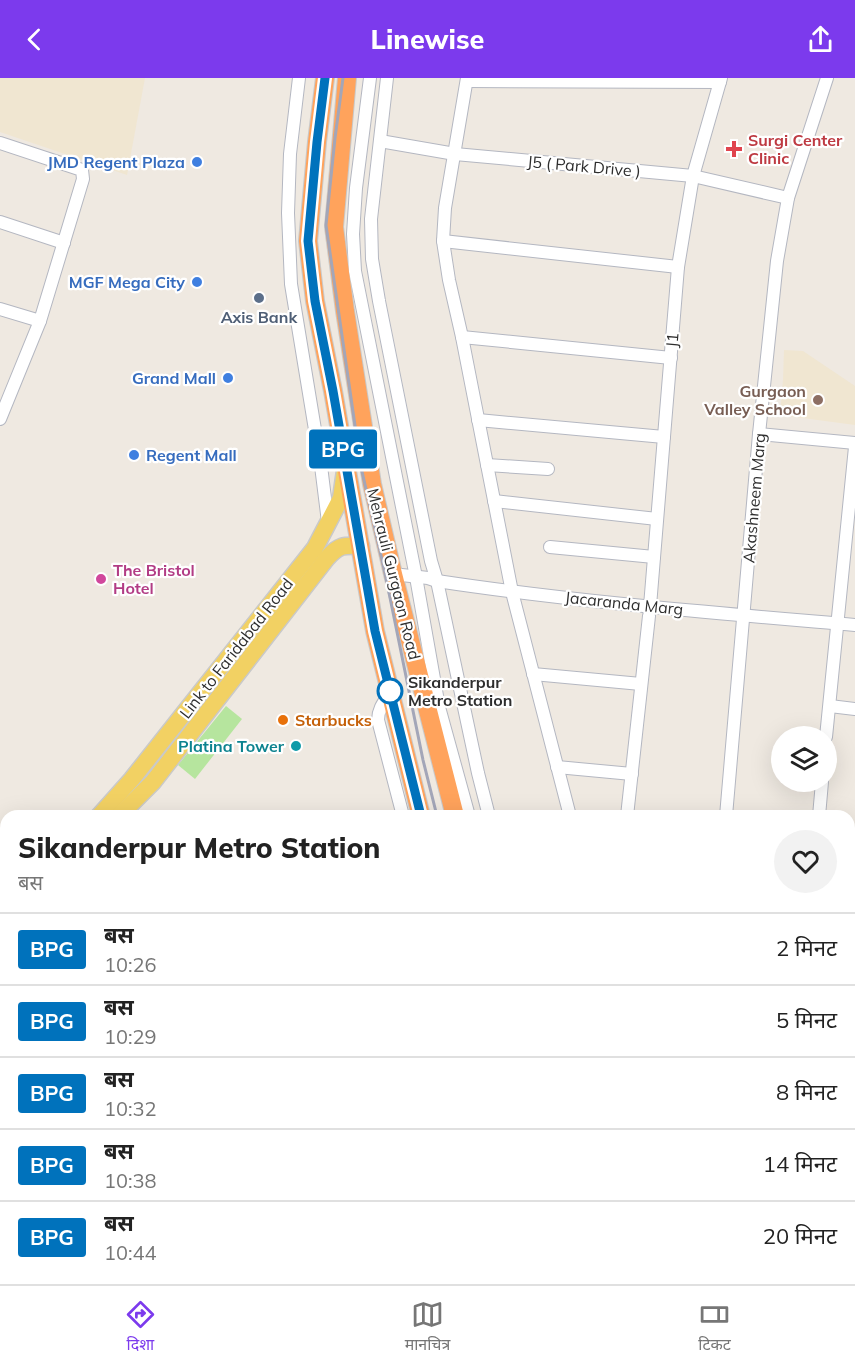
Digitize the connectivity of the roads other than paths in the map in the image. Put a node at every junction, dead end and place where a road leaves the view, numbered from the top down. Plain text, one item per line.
1 (300, 78) edge
2 (325, 78) edge
3 (347, 78) edge
4 (370, 78) edge
5 (387, 78) edge
6 (826, 78) edge
7 (467, 80) edge
8 (721, 80) edge
9 (380, 141) junction
10 (0, 143) edge
11 (455, 154) junction
12 (693, 176) junction
13 (788, 198) junction
14 (0, 222) edge
15 (443, 241) junction
16 (63, 243) junction
17 (678, 267) junction
18 (0, 309) edge
19 (40, 321) junction
20 (462, 337) junction
21 (671, 358) junction
22 (0, 419) edge
23 (478, 420) junction
24 (759, 434) junction
25 (664, 437) junction
26 (855, 445) edge
27 (487, 465) junction
28 (346, 466) junction
29 (548, 470) dead end
30 (494, 501) junction
31 (657, 519) junction
32 (328, 523) junction
33 (851, 529) edge
34 (361, 546) junction
35 (550, 547) dead end
36 (654, 557) junction
37 (416, 577) junction
38 (437, 581) junction
39 (395, 583) junction
40 (418, 590) junction
41 (512, 592) junction
42 (649, 611) junction
43 (744, 616) junction
44 (838, 623) junction
45 (855, 625) edge
46 (533, 674) junction
47 (641, 684) junction
48 (390, 693) junction
49 (830, 706) junction
50 (855, 709) edge
51 (827, 726) edge
52 (557, 767) junction
53 (632, 774) junction
54 (821, 792) edge
55 (114, 810) edge
56 (117, 810) edge
57 (401, 810) edge
58 (419, 810) edge
59 (453, 810) edge
60 (467, 810) edge
61 (487, 810) edge
62 (568, 810) edge
63 (628, 810) edge
64 (727, 810) edge
65 (820, 810) edge

1 - 32 street
2 - 28 highway, Mehrauli Gurgaon Road
3 - 39 highway, Mehrauli Gurgaon Road
4 - 37 street
5 - 9 street
6 - 13 street, Akashneem Marg
7 - 8 street
7 - 11 street
8 - 12 street, J1
9 - 11 street, J5 ( Park Drive )
9 - 38 street
10 - 16 street
11 - 12 street, J5 ( Park Drive )
11 - 15 street
12 - 13 street, J5 ( Park Drive )
12 - 17 street, J1
13 - 24 street, Akashneem Marg
14 - 16 street
15 - 17 street
15 - 20 street
16 - 19 street
17 - 21 street, J1
18 - 19 street
19 - 22 street
20 - 21 street
20 - 23 street
21 - 25 street, J1
23 - 25 street
23 - 27 street
24 - 26 street
24 - 43 street, Akashneem Marg
25 - 31 street, J1
26 - 33 street
27 - 29 street
27 - 30 street
28 - 32 main road, Link to Faridabad Road
28 - 34 highway, Mehrauli Gurgaon Road
30 - 31 street
30 - 41 street
31 - 36 street, J1
32 - 55 main road, Link to Faridabad Road
33 - 44 street
34 - 48 highway, Mehrauli Gurgaon Road
34 - 56 main road, Link to Faridabad Road
35 - 36 street
36 - 42 street, J1
37 - 38 street, Jacaranda Marg
37 - 39 street, Jacaranda Marg
37 - 40 street
38 - 40 street
38 - 41 street, Jacaranda Marg
38 - 61 street
39 - 40 street
39 - 59 highway, Mehrauli Gurgaon Road
40 - 60 street
41 - 42 street, Jacaranda Marg
41 - 46 street
42 - 43 street, Jacaranda Marg
42 - 47 street, J1
43 - 44 street, Jacaranda Marg
43 - 64 street, Akashneem Marg
44 - 45 street, Jacaranda Marg
44 - 49 street
46 - 47 street
46 - 52 street
47 - 53 street, J1
48 - 57 street
48 - 58 highway, Mehrauli Gurgaon Road
49 - 50 street
49 - 51 street
52 - 53 street
52 - 62 street
53 - 63 street, J1
54 - 65 street

